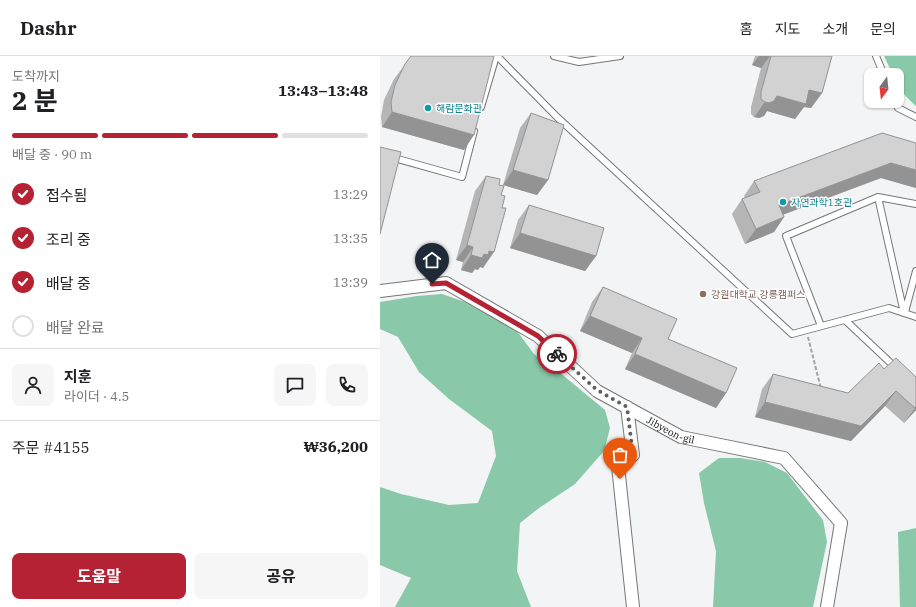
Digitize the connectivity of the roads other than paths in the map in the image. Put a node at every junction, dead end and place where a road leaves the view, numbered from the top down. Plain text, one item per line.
1 (496, 56) edge
2 (554, 56) edge
3 (620, 56) edge
4 (876, 56) edge
5 (881, 68) edge
6 (898, 108) edge
7 (478, 116) edge
8 (916, 117) edge
9 (476, 124) edge
10 (380, 154) edge
11 (878, 197) junction
12 (916, 204) edge
13 (916, 271) edge
14 (380, 291) edge
15 (904, 313) junction
16 (916, 317) edge
17 (845, 320) junction
18 (821, 326) junction
19 (899, 371) edge
20 (627, 407) junction
21 (633, 607) edge
22 (828, 607) edge

1 - 7 lane
1 - 18 lane
2 - 3 lane
4 - 5 lane
6 - 8 lane
9 - 10 lane
11 - 12 lane
11 - 15 lane
11 - 18 lane
13 - 15 lane
14 - 20 street, Jibyeon-gil
15 - 16 lane
15 - 17 lane
17 - 18 lane
17 - 19 lane
20 - 21 street
20 - 22 street, Jibyeon-gil

